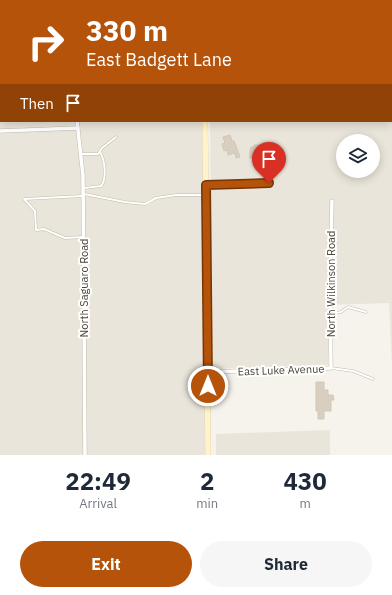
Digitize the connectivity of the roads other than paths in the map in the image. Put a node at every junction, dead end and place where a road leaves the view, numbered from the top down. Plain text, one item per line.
1 (162, 0) edge
2 (168, 0) edge
3 (78, 122) edge
4 (205, 122) edge
5 (78, 128) junction
6 (0, 131) edge
7 (116, 137) dead end
8 (100, 152) junction
9 (279, 153) dead end
10 (81, 154) junction
11 (206, 185) junction
12 (83, 188) junction
13 (83, 195) junction
14 (206, 195) junction
15 (332, 201) dead end
16 (83, 237) junction
17 (366, 312) dead end
18 (330, 314) junction
19 (331, 368) junction
20 (208, 372) junction
21 (372, 379) dead end
22 (85, 455) edge
23 (208, 455) edge

1 - 2 street
3 - 5 street, North Saguaro Road
4 - 11 street
5 - 6 street
5 - 10 street, North Saguaro Road
7 - 8 lane
8 - 10 lane
8 - 12 lane
9 - 11 street
10 - 12 street, North Saguaro Road
11 - 14 street
12 - 13 street, North Saguaro Road
13 - 14 lane
13 - 16 street, North Saguaro Road
13 - 16 lane
14 - 20 street
15 - 18 street, North Wilkinson Road
16 - 22 street, North Saguaro Road
17 - 18 lane
18 - 19 street, North Wilkinson Road
19 - 20 street, East Luke Avenue
19 - 21 lane
20 - 23 street

